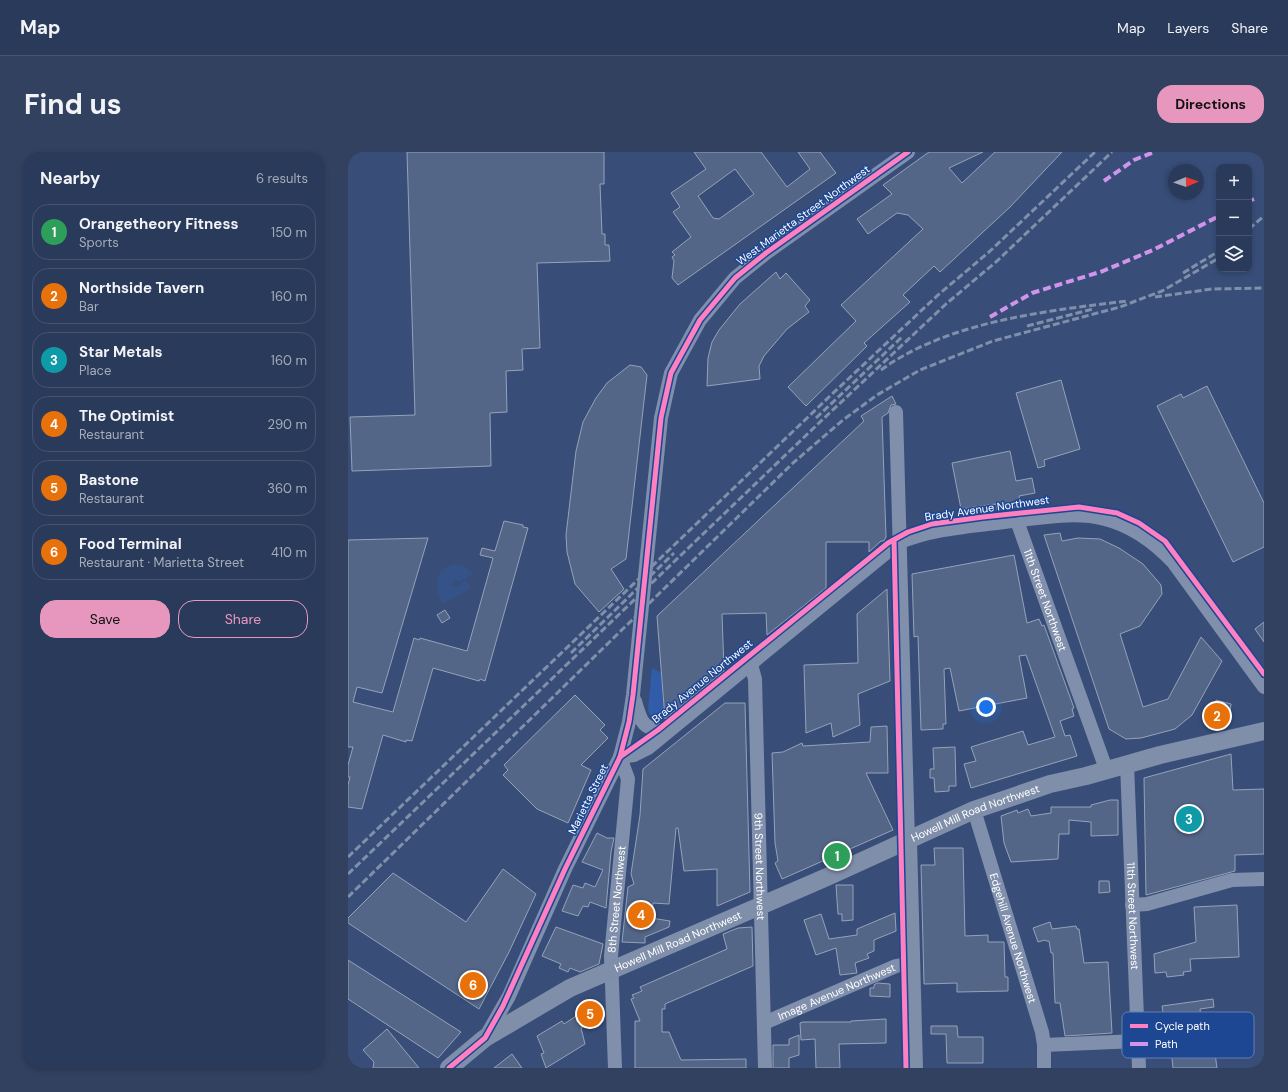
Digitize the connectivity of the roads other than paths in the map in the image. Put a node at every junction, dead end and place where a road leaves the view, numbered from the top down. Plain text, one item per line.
1 (908, 152) edge
2 (896, 412) dead end
3 (1017, 521) junction
4 (898, 543) junction
5 (647, 550) joint
6 (751, 665) junction
7 (1264, 687) edge
8 (633, 695) junction
9 (668, 731) junction
10 (1264, 731) edge
11 (620, 757) junction
12 (1127, 764) junction
13 (1106, 769) junction
14 (974, 810) junction
15 (908, 841) junction
16 (1264, 878) edge
17 (1132, 905) junction
18 (761, 906) junction
19 (911, 963) junction
20 (612, 970) junction
21 (1137, 1012) edge
22 (764, 1023) junction
23 (485, 1038) junction
24 (1122, 1042) edge
25 (1044, 1045) junction
26 (1139, 1058) edge
27 (449, 1068) edge
28 (616, 1068) edge
29 (765, 1068) edge
30 (914, 1068) edge
31 (1044, 1068) edge
32 (1139, 1068) edge

1 - 5 street, West Marietta Street Northwest
2 - 4 street
3 - 4 street, Brady Avenue Northwest
3 - 7 street, Brady Avenue Northwest
3 - 13 street, 11th Street Northwest
4 - 6 street, Brady Avenue Northwest
4 - 15 street
5 - 8 street, Marietta Street
6 - 9 street, Brady Avenue Northwest
6 - 18 street, 9th Street Northwest
8 - 9 street
8 - 11 street, Marietta Street
9 - 11 street, Brady Avenue Northwest
10 - 12 main road, Howell Mill Road Northwest
11 - 20 street, 8th Street Northwest
11 - 23 street, Marietta Street
12 - 13 main road, Howell Mill Road Northwest
12 - 17 street, 11th Street Northwest
13 - 14 main road, Howell Mill Road Northwest
14 - 15 main road, Howell Mill Road Northwest
14 - 25 street, Edgehill Avenue Northwest
15 - 18 main road, Howell Mill Road Northwest
15 - 19 main road
16 - 17 street
17 - 21 street, 11th Street Northwest
18 - 20 main road, Howell Mill Road Northwest
18 - 22 street, 9th Street Northwest
19 - 22 street, Image Avenue Northwest
19 - 30 main road
20 - 23 main road, Howell Mill Road Northwest
20 - 28 street, 8th Street Northwest
22 - 29 street, 9th Street Northwest
23 - 27 main road, Howell Mill Road Northwest
24 - 25 street
25 - 31 street, Edgehill Avenue Northwest
26 - 32 street, 11th Street Northwest

